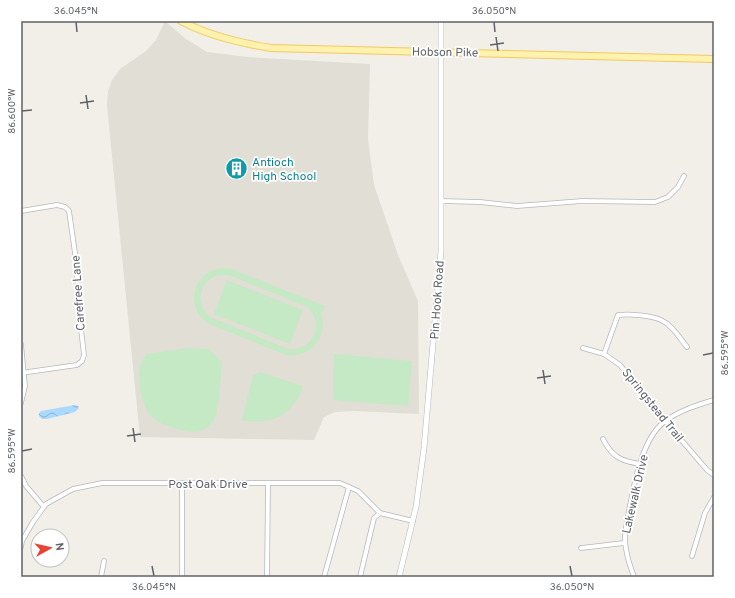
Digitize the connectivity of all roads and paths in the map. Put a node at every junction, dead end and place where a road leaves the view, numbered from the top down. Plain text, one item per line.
1 (181, 21) edge
2 (441, 21) edge
3 (441, 52) junction
4 (714, 59) edge
5 (684, 176) dead end
6 (441, 201) junction
7 (21, 211) edge
8 (21, 344) edge
9 (687, 347) dead end
10 (583, 348) dead end
11 (604, 354) junction
12 (22, 373) edge
13 (714, 400) edge
14 (21, 403) edge
15 (665, 421) junction
16 (603, 438) dead end
17 (640, 464) junction
18 (714, 475) edge
19 (21, 476) edge
20 (182, 484) junction
21 (268, 484) junction
22 (349, 487) junction
23 (714, 497) edge
24 (44, 507) junction
25 (380, 513) junction
26 (413, 521) junction
27 (624, 543) junction
28 (21, 547) edge
29 (581, 548) dead end
30 (692, 556) dead end
31 (104, 561) dead end
32 (101, 577) edge
33 (182, 577) edge
34 (266, 577) edge
35 (324, 577) edge
36 (360, 577) edge
37 (399, 577) edge
38 (634, 577) edge

1 - 3 main road, Hobson Pike
2 - 3 street, Pin Hook Road
3 - 4 main road, Hobson Pike
3 - 6 street, Pin Hook Road
5 - 6 street
6 - 26 street, Pin Hook Road
7 - 12 street, Carefree Lane
8 - 12 street
9 - 11 street
10 - 11 street, Springstead Trail
11 - 15 street, Springstead Trail
12 - 14 street
13 - 15 street, Lakewalk Drive
15 - 17 street, Lakewalk Drive
15 - 18 street, Springstead Trail
16 - 17 street
17 - 27 street, Lakewalk Drive
19 - 24 street
20 - 21 street, Post Oak Drive
20 - 24 street, Post Oak Drive
20 - 33 street
21 - 22 street, Post Oak Drive
21 - 34 street
22 - 25 street, Post Oak Drive
22 - 35 street
23 - 30 street
24 - 28 street, Post Oak Drive
25 - 26 street
25 - 36 street
26 - 37 street, Pin Hook Road
27 - 29 street
27 - 38 street, Lakewalk Drive
31 - 32 street

